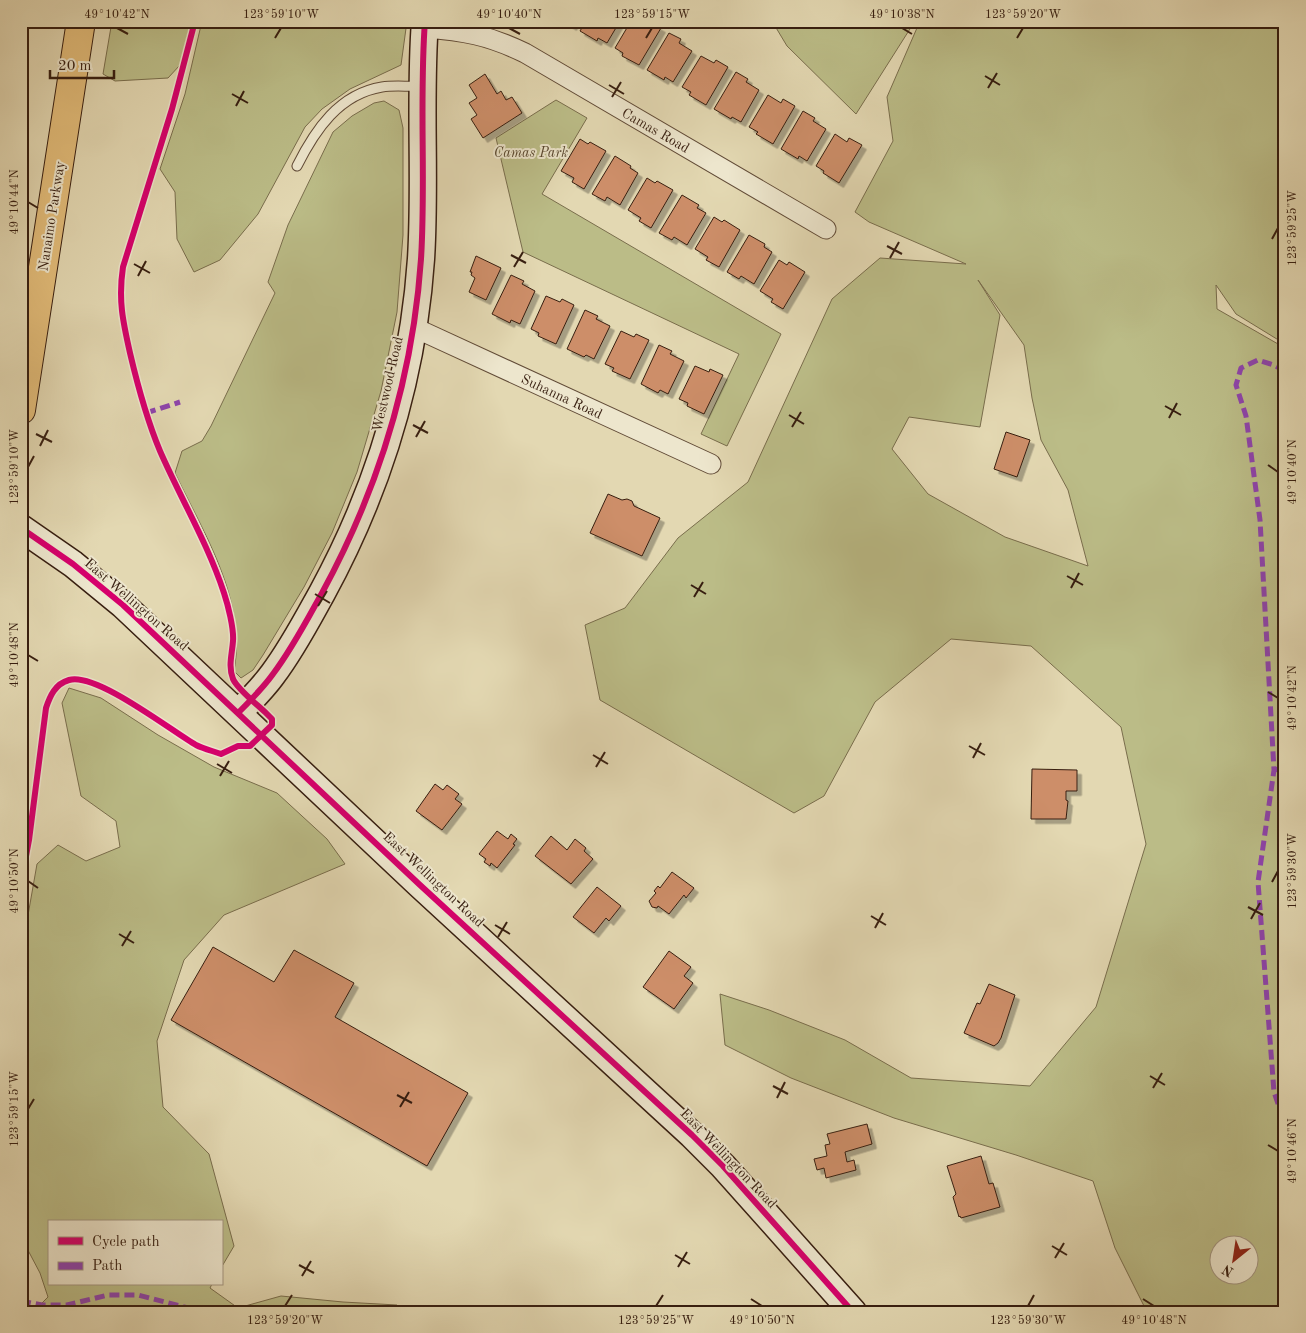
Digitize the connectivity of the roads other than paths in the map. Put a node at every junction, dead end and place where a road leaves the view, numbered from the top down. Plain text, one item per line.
1 (81, 21) edge
2 (424, 24) edge
3 (421, 86) junction
4 (297, 166) dead end
5 (826, 229) dead end
6 (413, 327) junction
7 (21, 410) edge
8 (711, 464) dead end
9 (21, 528) edge
10 (238, 713) junction
11 (853, 1312) edge

1 - 7 highway, Nanaimo Parkway
2 - 3 street, Westwood Road
2 - 5 street, Camas Road
3 - 4 lane
3 - 6 street, Westwood Road
6 - 8 street, Suhanna Road
6 - 10 street, Westwood Road
9 - 10 street, East Wellington Road
10 - 11 street, East Wellington Road

